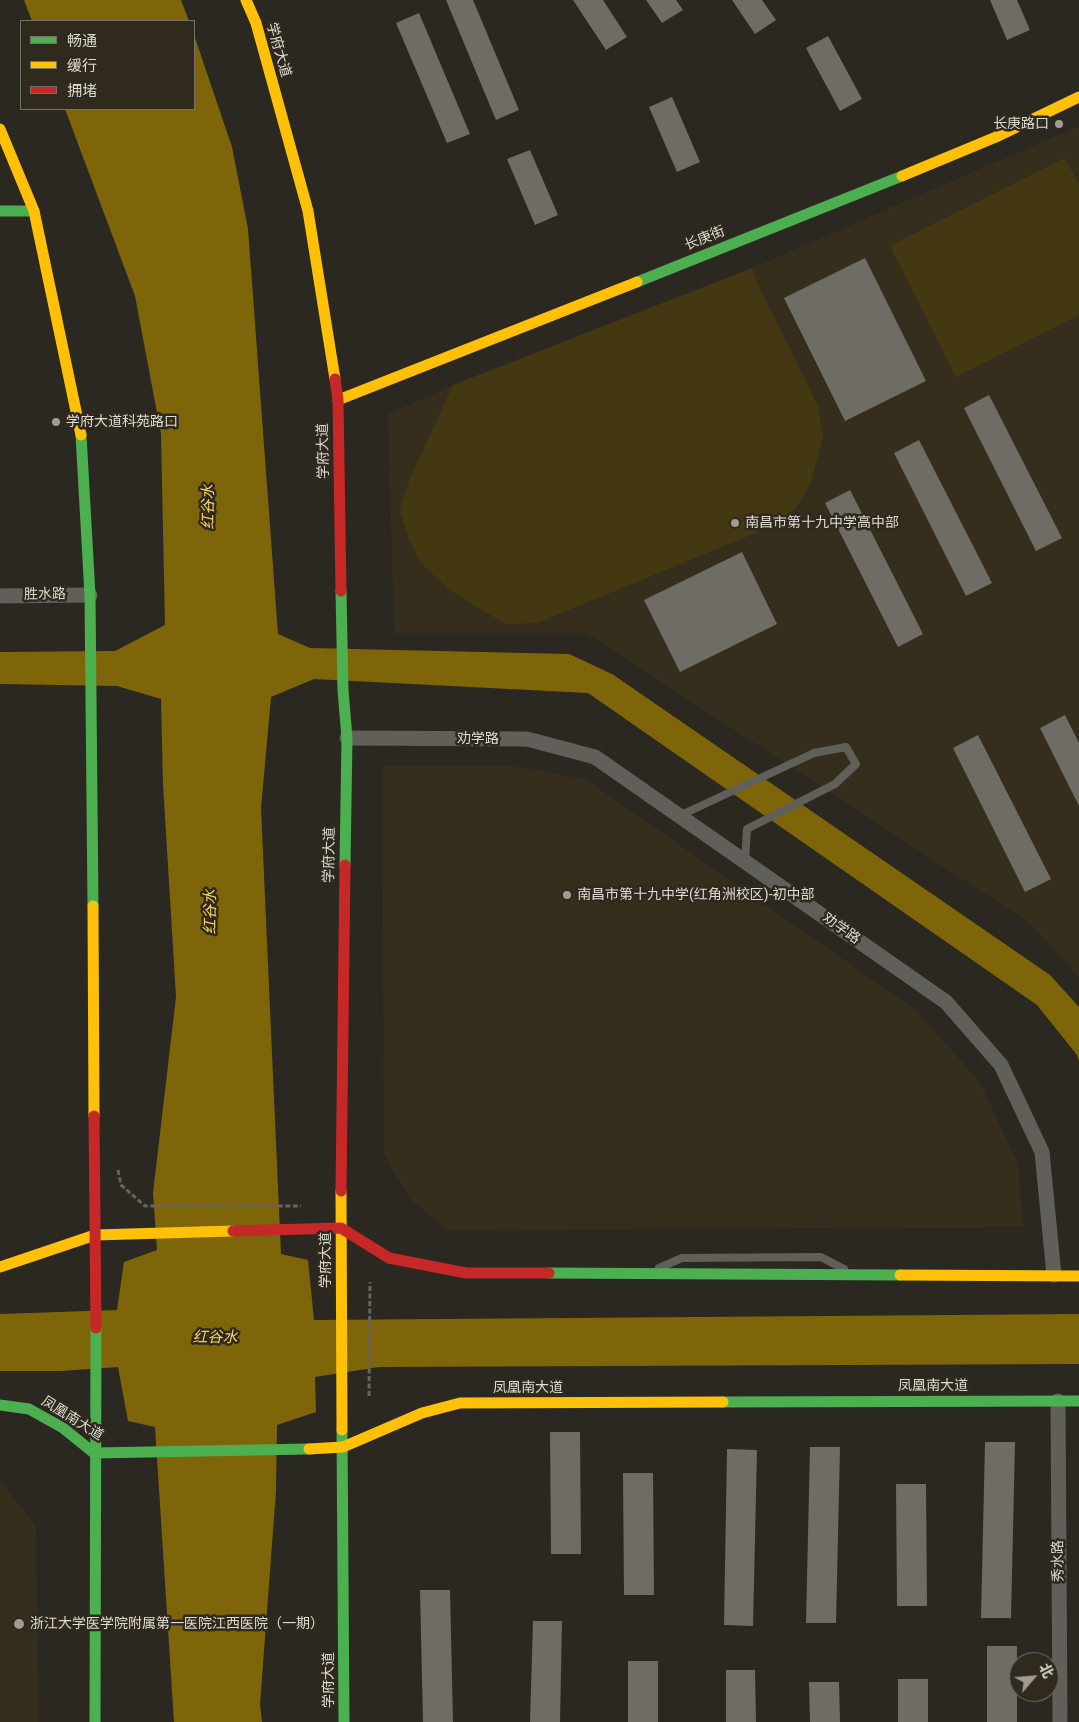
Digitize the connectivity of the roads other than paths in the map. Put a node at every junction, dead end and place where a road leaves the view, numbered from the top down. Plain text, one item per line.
1 (246, 0) edge
2 (1079, 97) edge
3 (0, 129) edge
4 (0, 211) edge
5 (34, 211) junction
6 (338, 400) junction
7 (90, 595) junction
8 (0, 596) edge
9 (347, 738) junction
10 (684, 813) junction
11 (745, 862) junction
12 (341, 1228) junction
13 (95, 1234) junction
14 (0, 1267) edge
15 (648, 1274) junction
16 (855, 1274) junction
17 (1054, 1276) junction
18 (1079, 1276) edge
19 (1058, 1400) junction
20 (1079, 1401) edge
21 (0, 1405) edge
22 (343, 1447) junction
23 (94, 1453) junction
24 (95, 1722) edge
25 (344, 1722) edge
26 (1060, 1722) edge

1 - 6 main road, 学府大道
2 - 6 main road, 长庚街
3 - 5 main road
4 - 5 main road
5 - 7 main road
6 - 9 main road, 学府大道
7 - 8 street, 胜水路
7 - 13 main road
9 - 10 street, 劝学路
9 - 12 main road, 学府大道
10 - 11 street, 劝学路
10 - 11 lane
11 - 17 street, 劝学路
12 - 13 main road
12 - 15 main road
12 - 22 main road, 学府大道
13 - 14 main road
13 - 23 main road
15 - 16 main road
15 - 16 lane
16 - 17 main road
17 - 18 main road
19 - 20 main road, 凤凰南大道
19 - 22 main road, 凤凰南大道
19 - 26 street, 秀水路
21 - 23 main road, 凤凰南大道
22 - 23 main road, 凤凰南大道
22 - 25 main road, 学府大道
23 - 24 main road

